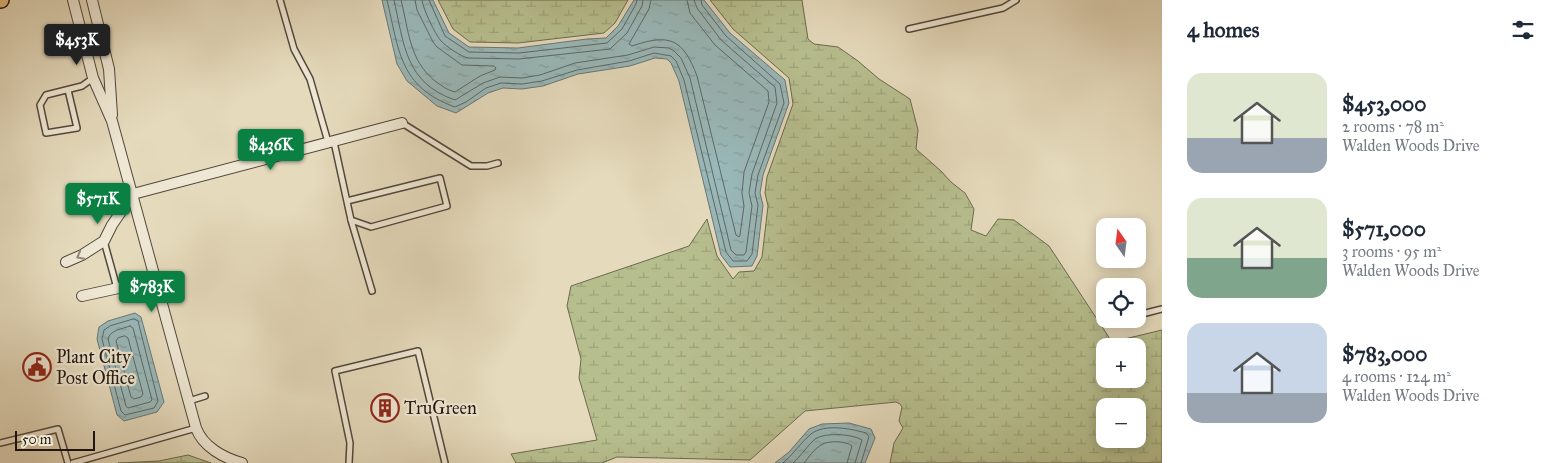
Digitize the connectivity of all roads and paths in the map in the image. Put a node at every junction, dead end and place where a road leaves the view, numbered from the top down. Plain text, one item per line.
1 (72, 0) edge
2 (92, 0) edge
3 (280, 0) edge
4 (1016, 0) edge
5 (910, 29) dead end
6 (93, 78) junction
7 (68, 90) junction
8 (112, 121) junction
9 (402, 123) joint
10 (331, 142) junction
11 (498, 163) dead end
12 (133, 194) junction
13 (347, 201) junction
14 (351, 220) junction
15 (104, 241) junction
16 (66, 262) dead end
17 (155, 277) junction
18 (117, 289) junction
19 (372, 291) dead end
20 (82, 296) dead end
21 (1162, 309) edge
22 (1146, 313) dead end
23 (205, 396) dead end
24 (188, 401) junction
25 (196, 428) junction
26 (0, 443) edge
27 (68, 463) edge
28 (73, 463) edge
29 (242, 463) edge
30 (349, 463) edge
31 (446, 463) edge

1 - 6 street
2 - 8 street
3 - 10 lane
4 - 5 lane
6 - 7 lane
6 - 8 street
7 - 7 lane
8 - 12 street
9 - 10 street
9 - 11 lane
10 - 12 street
10 - 13 lane
12 - 15 street
12 - 17 street
13 - 14 lane
13 - 14 lane
14 - 19 lane
15 -> 16 street
15 - 18 lane
17 - 18 street
17 - 24 street
18 - 20 street
21 - 22 lane
23 - 24 lane
24 - 25 street
25 - 28 lane
25 - 29 street
26 - 27 lane
30 - 31 lane

